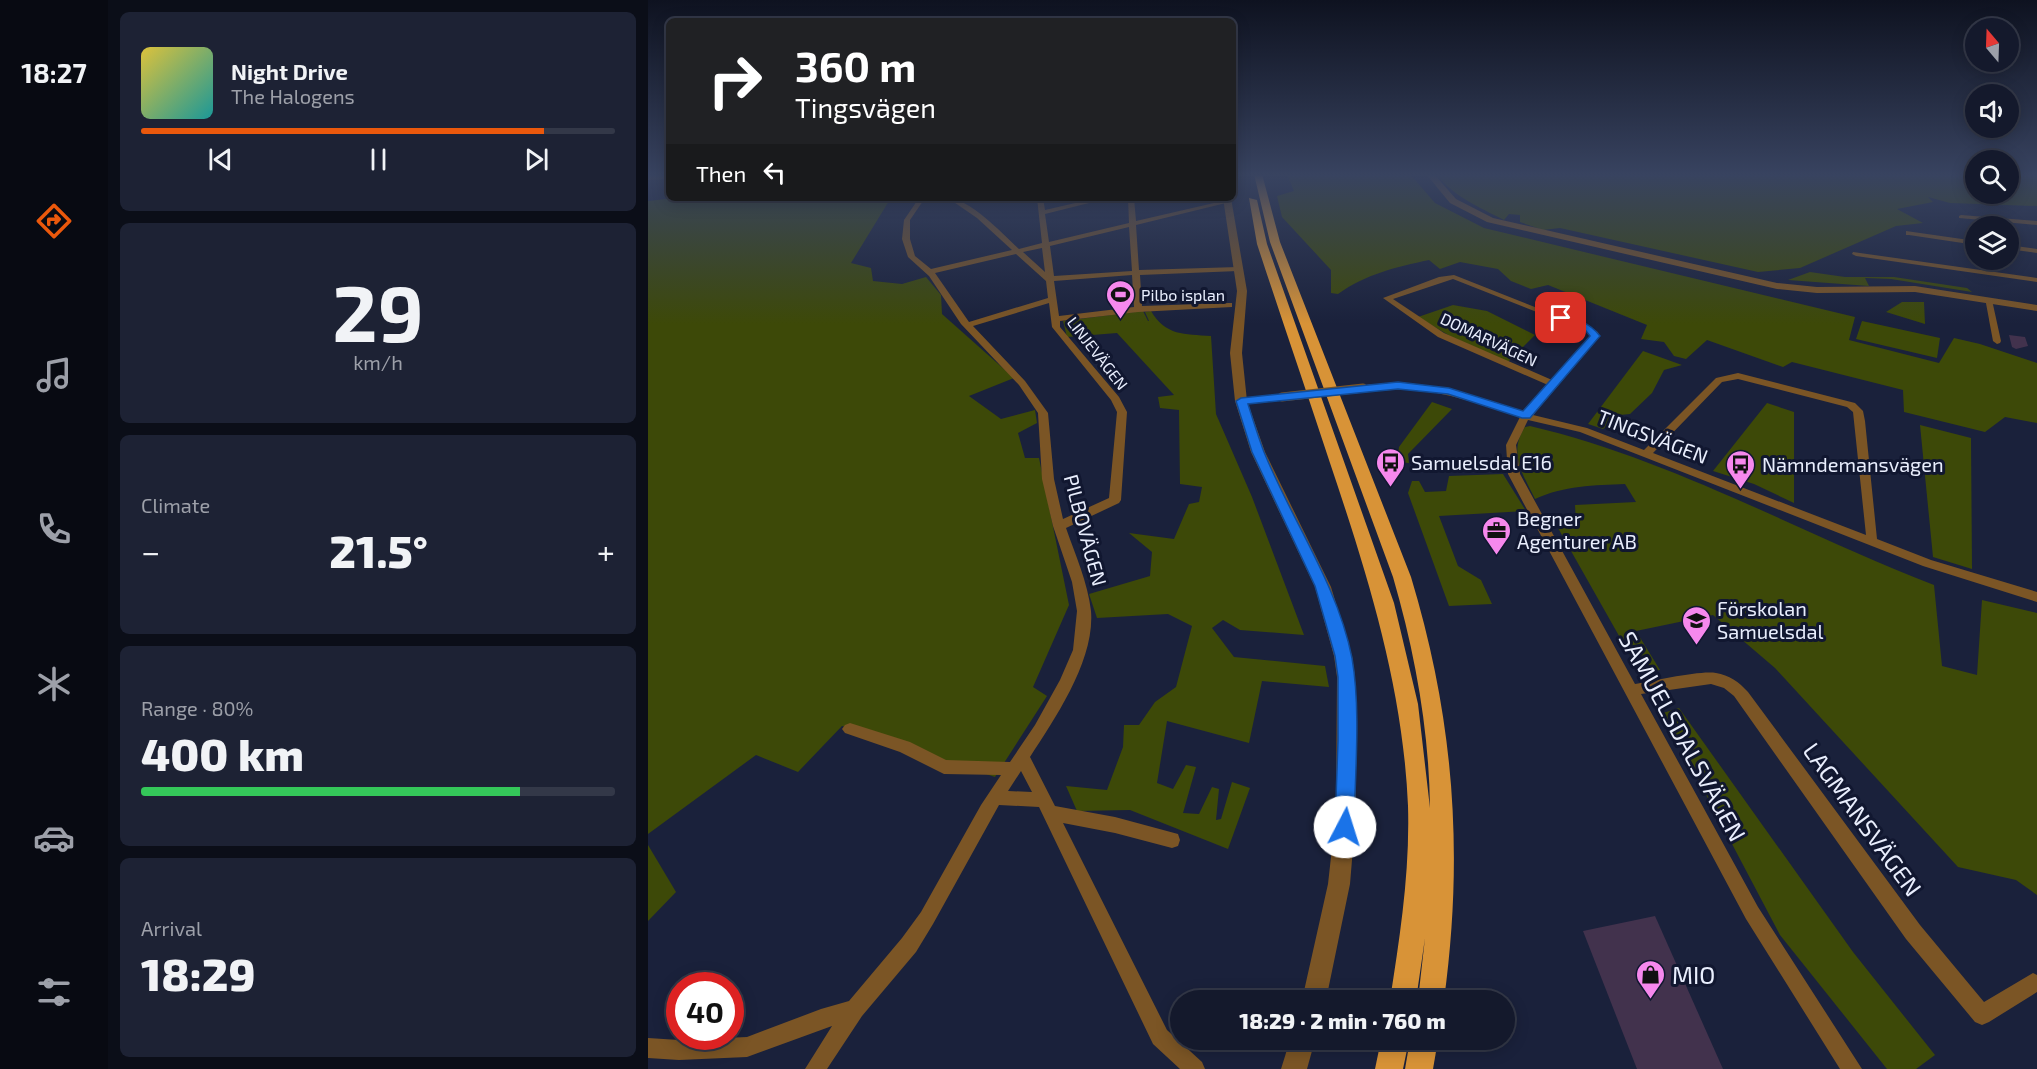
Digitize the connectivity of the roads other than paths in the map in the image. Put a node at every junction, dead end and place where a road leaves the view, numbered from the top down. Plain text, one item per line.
1 (907, 224) edge
2 (986, 224) edge
3 (1042, 224) edge
4 (1133, 224) joint
5 (1231, 224) edge
6 (1259, 224) edge
7 (1268, 224) edge
8 (1504, 224) edge
9 (1909, 233) dead end
10 (1965, 241) edge
11 (1044, 245) junction
12 (2019, 249) edge
13 (1018, 251) junction
14 (2037, 251) edge
15 (1856, 254) dead end
16 (1238, 269) junction
17 (929, 272) junction
18 (1136, 272) junction
19 (1049, 279) junction
20 (2037, 280) edge
21 (1051, 300) junction
22 (1988, 301) junction
23 (1229, 305) dead end
24 (1138, 309) junction
25 (2037, 309) edge
26 (1054, 319) junction
27 (967, 325) junction
28 (1997, 341) dead end
29 (1553, 384) junction
30 (1241, 401) junction
31 (1526, 416) junction
32 (1647, 453) junction
33 (1059, 526) junction
34 (1871, 541) junction
35 (2037, 597) edge
36 (1631, 690) junction
37 (850, 729) dead end
38 (1017, 763) junction
39 (994, 798) junction
40 (1048, 807) junction
41 (1172, 840) dead end
42 (2033, 983) dead end
43 (1316, 990) edge
44 (1404, 990) edge
45 (1432, 990) edge
46 (855, 1009) junction
47 (648, 1048) edge
48 (1300, 1050) edge
49 (1393, 1050) edge
50 (1422, 1050) edge
51 (815, 1069) edge
52 (1195, 1069) edge
53 (1294, 1069) edge
54 (1389, 1069) edge
55 (1419, 1069) edge
56 (1852, 1069) edge

1 - 17 street, PILBOVÄGEN
2 - 13 street
3 - 11 street, LINJEVÄGEN
4 - 11 street
4 - 18 street
5 - 16 street
6 - 44 highway
7 - 45 highway
8 - 22 street
9 - 10 street
11 - 13 street
11 - 19 street, LINJEVÄGEN
12 - 14 street
13 - 17 street
13 - 19 street
15 - 20 street
16 - 18 street
16 - 30 street
17 - 27 street, PILBOVÄGEN
18 - 19 street
18 - 24 street
19 - 21 street, LINJEVÄGEN
21 - 26 street, LINJEVÄGEN
21 - 27 street
22 - 25 street
22 - 28 street
23 - 24 street
24 - 26 street
26 - 33 street, LINJEVÄGEN
27 - 33 street, PILBOVÄGEN
29 - 29 street, DOMARVÄGEN
29 - 31 street, DOMARVÄGEN
30 - 31 street, TINGSVÄGEN, bridge
30 - 43 street
31 - 32 street, TINGSVÄGEN
31 - 36 street, SAMUELSDALSVÄGEN
32 - 34 street, TINGSVÄGEN
32 - 34 street
33 - 38 street, PILBOVÄGEN
34 - 35 street, TINGSVÄGEN
36 - 42 street, LAGMANSVÄGEN
36 - 56 street, SAMUELSDALSVÄGEN
37 - 38 street
38 - 39 street, PILBOVÄGEN
38 - 40 street
39 - 40 street
39 - 46 street, PILBOVÄGEN
40 - 41 street
40 - 52 street
46 - 47 street
46 - 51 street, PILBOVÄGEN
48 - 53 street
49 - 54 highway
50 - 55 highway

